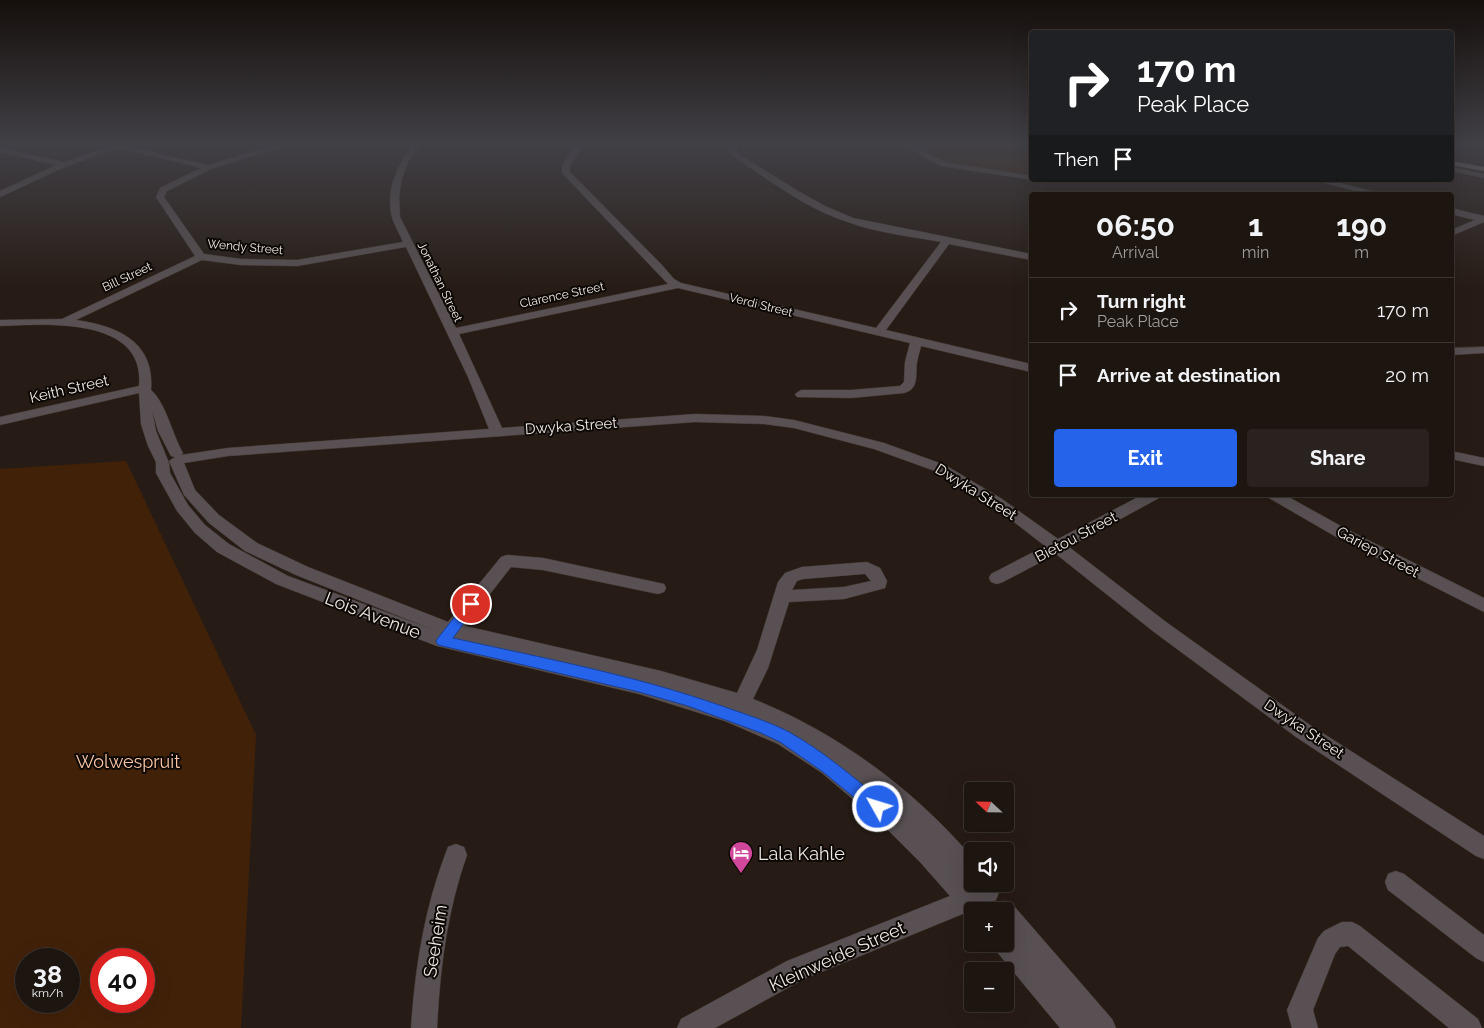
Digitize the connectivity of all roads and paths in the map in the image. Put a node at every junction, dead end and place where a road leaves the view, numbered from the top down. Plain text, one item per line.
1 (162, 192) edge
2 (395, 192) edge
3 (585, 192) edge
4 (790, 192) edge
5 (1454, 212) edge
6 (1484, 219) edge
7 (1454, 232) edge
8 (947, 241) junction
9 (408, 244) junction
10 (201, 257) junction
11 (1029, 257) edge
12 (678, 285) junction
13 (64, 322) junction
14 (0, 323) edge
15 (451, 332) junction
16 (878, 333) junction
17 (916, 342) junction
18 (1484, 350) edge
19 (1454, 352) edge
20 (1029, 368) edge
21 (146, 390) junction
22 (801, 394) dead end
23 (0, 421) edge
24 (497, 431) junction
25 (1454, 456) edge
26 (172, 458) junction
27 (1484, 462) edge
28 (1150, 497) edge
29 (1278, 497) edge
30 (1058, 547) junction
31 (997, 578) dead end
32 (658, 588) dead end
33 (783, 596) junction
34 (1484, 606) edge
35 (447, 636) junction
36 (736, 709) junction
37 (1484, 848) edge
38 (456, 856) dead end
39 (964, 882) edge
40 (1396, 882) dead end
41 (977, 892) edge
42 (990, 902) edge
43 (1014, 924) edge
44 (1484, 950) edge
45 (1012, 952) edge
46 (424, 1028) edge
47 (690, 1028) edge
48 (1077, 1028) edge
49 (1104, 1028) edge
50 (1304, 1028) edge
51 (1469, 1028) edge

1 - 10 street, Wendy Street
2 - 9 street, Jonathan Street
3 - 12 street, Verdi Street
4 - 8 street
5 - 6 street
6 - 7 street
8 - 11 street
8 - 16 street
9 - 10 street, Wendy Street
9 - 15 street, Jonathan Street
10 - 13 street, Bill Street
12 - 15 street, Clarence Street
12 - 16 street, Verdi Street
13 - 14 street, Lois Avenue
13 - 21 street, Lois Avenue
15 - 24 street, Jonathan Street
16 - 17 street, Verdi Street
17 - 20 street, Verdi Street
17 - 22 street
18 - 19 street
21 - 23 street, Keith Street
21 - 26 street, Lois Avenue
24 - 26 street, Dwyka Street
24 - 30 street, Dwyka Street
25 - 27 street
26 - 35 street, Lois Avenue
28 - 30 street, Bietou Street
29 - 34 street, Gariep Street
30 - 31 street, Bietou Street
30 - 37 street, Dwyka Street
32 - 35 street
33 - 33 street
33 - 36 street
35 - 36 street, Lois Avenue
36 - 39 street, Lois Avenue
38 - 46 street, Seeheim
40 - 44 street
41 - 42 street, Lois Avenue
41 - 47 street, Kleinweide Street
43 - 49 street, Lois Avenue
45 - 48 street
50 - 51 street

